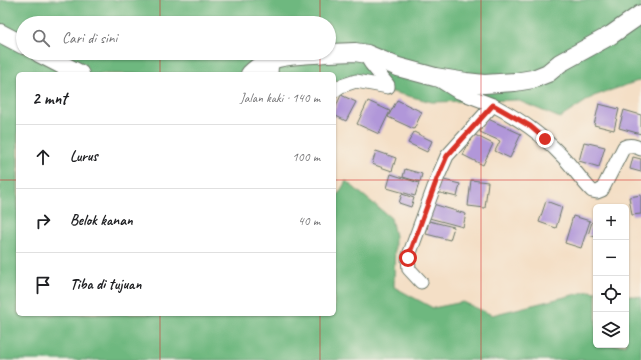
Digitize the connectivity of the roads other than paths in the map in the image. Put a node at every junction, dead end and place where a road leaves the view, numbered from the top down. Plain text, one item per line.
1 (641, 14) edge
2 (0, 33) edge
3 (16, 41) edge
4 (336, 53) edge
5 (364, 53) junction
6 (53, 60) edge
7 (297, 60) edge
8 (272, 66) edge
9 (76, 72) edge
10 (252, 72) edge
11 (435, 77) junction
12 (336, 89) edge
13 (493, 105) junction
14 (641, 149) edge
15 (421, 282) dead end

1 - 11 street
2 - 3 street
4 - 5 street
5 - 11 street
5 - 12 street
6 - 9 street
7 - 8 street
8 - 10 street
11 - 13 street
13 - 14 street
13 - 15 street

